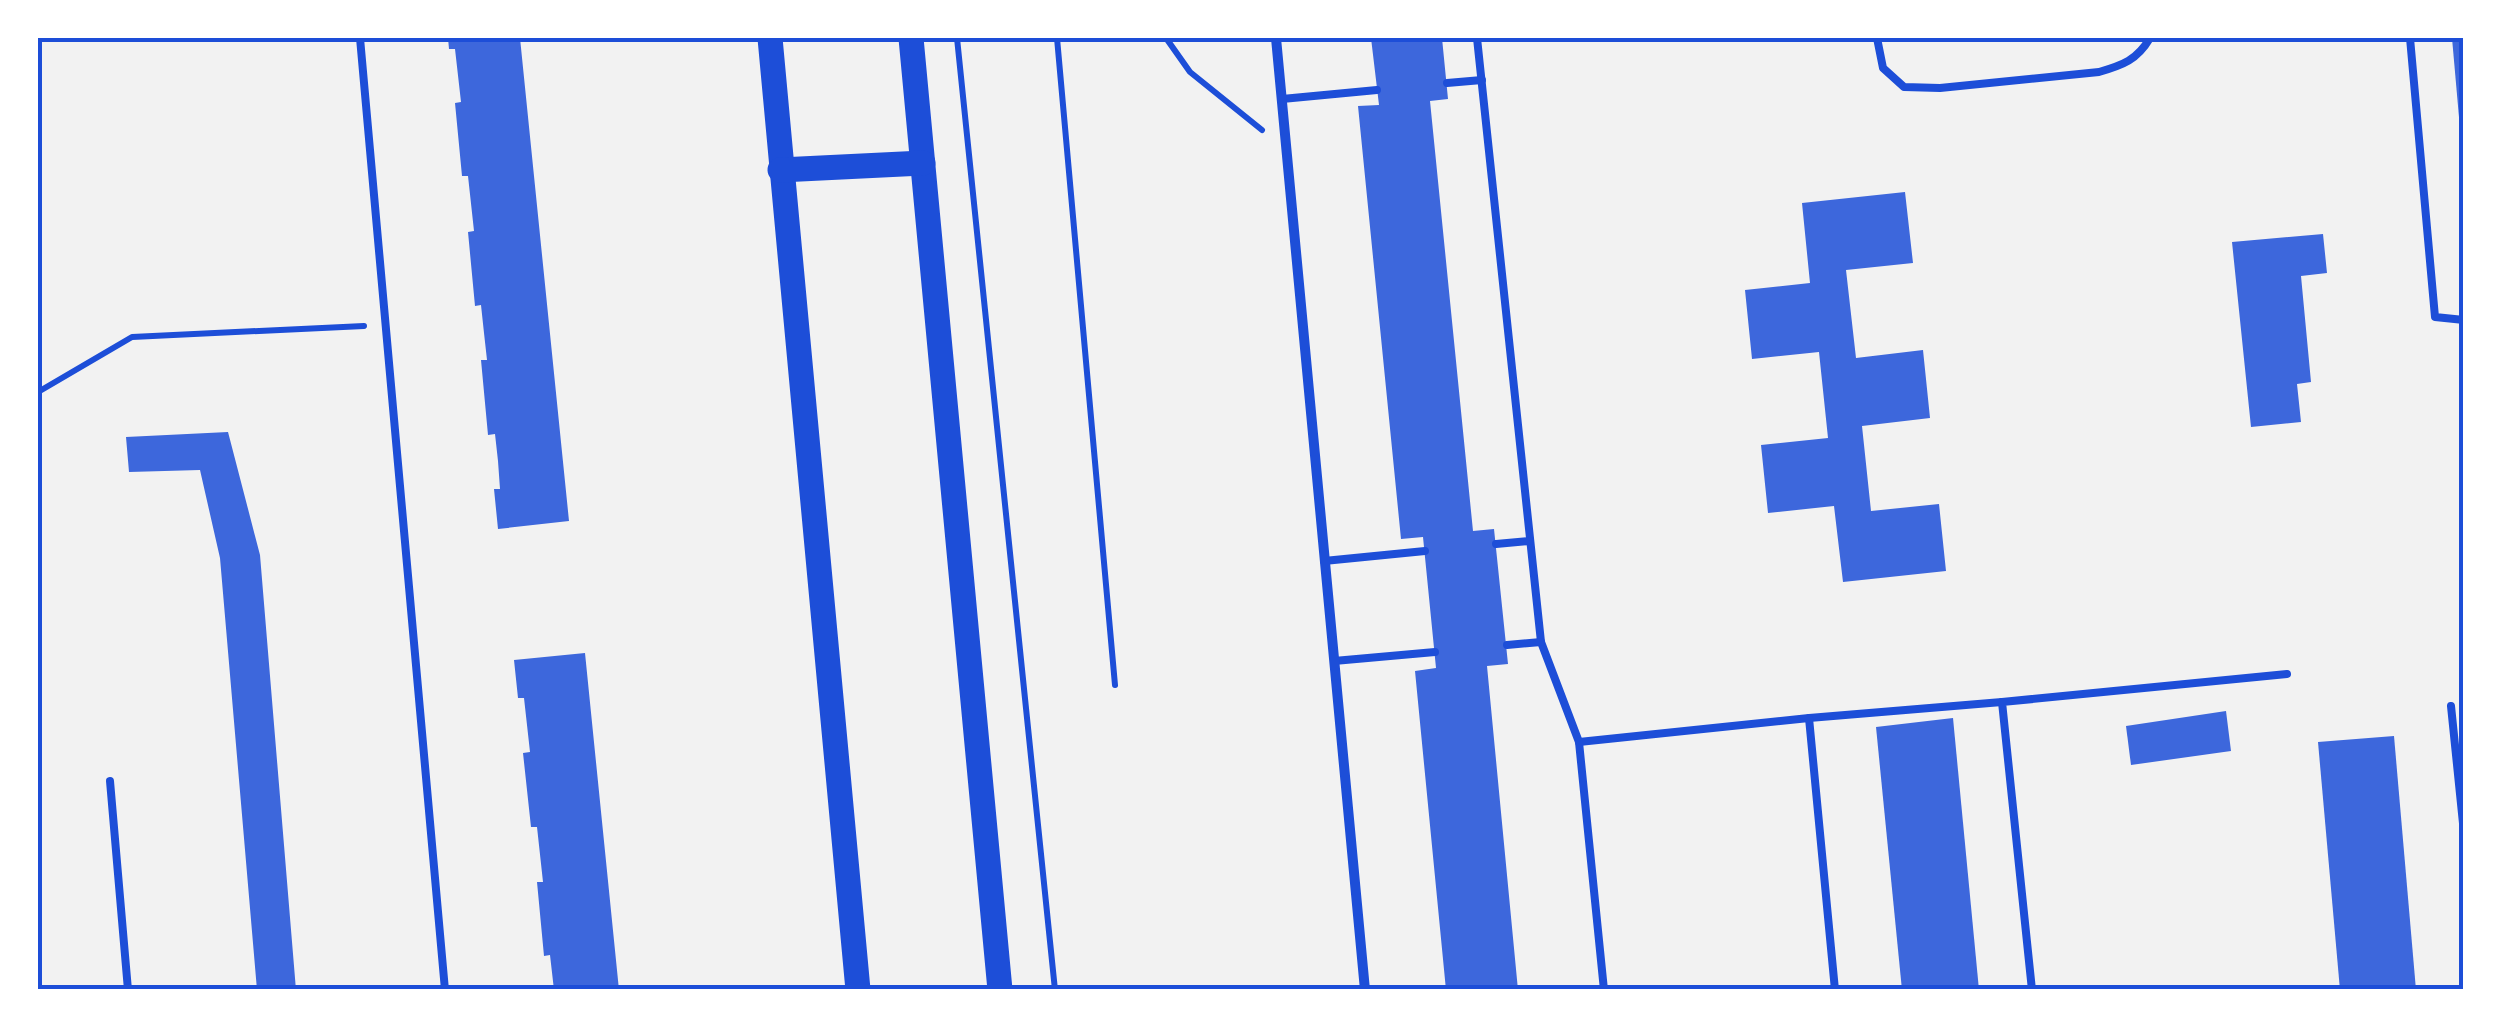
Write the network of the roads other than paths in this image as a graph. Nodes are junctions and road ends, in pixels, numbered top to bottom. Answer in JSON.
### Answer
{"nodes":[{"id":1,"x":360,"y":38,"type":"edge"},
{"id":2,"x":770,"y":38,"type":"edge"},
{"id":3,"x":911,"y":38,"type":"edge"},
{"id":4,"x":1276,"y":38,"type":"edge"},
{"id":5,"x":1477,"y":38,"type":"edge"},
{"id":6,"x":1877,"y":38,"type":"edge"},
{"id":7,"x":2150,"y":38,"type":"edge"},
{"id":8,"x":2410,"y":38,"type":"edge"},
{"id":9,"x":1482,"y":80,"type":"junction"},
{"id":10,"x":1446,"y":83,"type":"dead end"},
{"id":11,"x":1377,"y":90,"type":"dead end"},
{"id":12,"x":1282,"y":98,"type":"junction"},
{"id":13,"x":922,"y":163,"type":"junction"},
{"id":14,"x":780,"y":170,"type":"junction"},
{"id":15,"x":2464,"y":320,"type":"edge"},
{"id":16,"x":1530,"y":541,"type":"junction"},
{"id":17,"x":1496,"y":544,"type":"dead end"},
{"id":18,"x":1425,"y":551,"type":"dead end"},
{"id":19,"x":1324,"y":560,"type":"junction"},
{"id":20,"x":1541,"y":642,"type":"junction"},
{"id":21,"x":1506,"y":646,"type":"dead end"},
{"id":22,"x":1434,"y":652,"type":"dead end"},
{"id":23,"x":1334,"y":661,"type":"junction"},
{"id":24,"x":2287,"y":674,"type":"dead end"},
{"id":25,"x":2002,"y":702,"type":"junction"},
{"id":26,"x":2451,"y":706,"type":"dead end"},
{"id":27,"x":1809,"y":718,"type":"junction"},
{"id":28,"x":1579,"y":742,"type":"junction"},
{"id":29,"x":110,"y":781,"type":"dead end"},
{"id":30,"x":2464,"y":833,"type":"edge"},
{"id":31,"x":128,"y":990,"type":"edge"},
{"id":32,"x":444,"y":990,"type":"edge"},
{"id":33,"x":858,"y":990,"type":"edge"},
{"id":34,"x":1000,"y":990,"type":"edge"},
{"id":35,"x":1365,"y":990,"type":"edge"},
{"id":36,"x":1604,"y":990,"type":"edge"},
{"id":37,"x":1835,"y":990,"type":"edge"},
{"id":38,"x":2032,"y":990,"type":"edge"}],
"edges":[{"from":1,"to":32,"type":"lane"},
{"from":2,"to":14,"type":"main road"},
{"from":3,"to":13,"type":"main road"},
{"from":4,"to":12,"type":"street"},
{"from":5,"to":9,"type":"lane"},
{"from":6,"to":7,"type":"lane"},
{"from":8,"to":15,"type":"lane"},
{"from":9,"to":10,"type":"lane"},
{"from":9,"to":16,"type":"lane"},
{"from":11,"to":12,"type":"lane"},
{"from":12,"to":19,"type":"street"},
{"from":13,"to":14,"type":"main road"},
{"from":13,"to":34,"type":"main road"},
{"from":14,"to":33,"type":"main road"},
{"from":16,"to":17,"type":"lane"},
{"from":16,"to":20,"type":"lane"},
{"from":18,"to":19,"type":"lane"},
{"from":19,"to":23,"type":"street"},
{"from":20,"to":21,"type":"lane"},
{"from":20,"to":28,"type":"lane"},
{"from":22,"to":23,"type":"lane"},
{"from":23,"to":35,"type":"street"},
{"from":24,"to":25,"type":"lane"},
{"from":25,"to":27,"type":"lane"},
{"from":25,"to":38,"type":"lane"},
{"from":26,"to":30,"type":"lane"},
{"from":27,"to":28,"type":"lane"},
{"from":27,"to":37,"type":"lane"},
{"from":28,"to":36,"type":"lane"},
{"from":29,"to":31,"type":"lane"}]}
